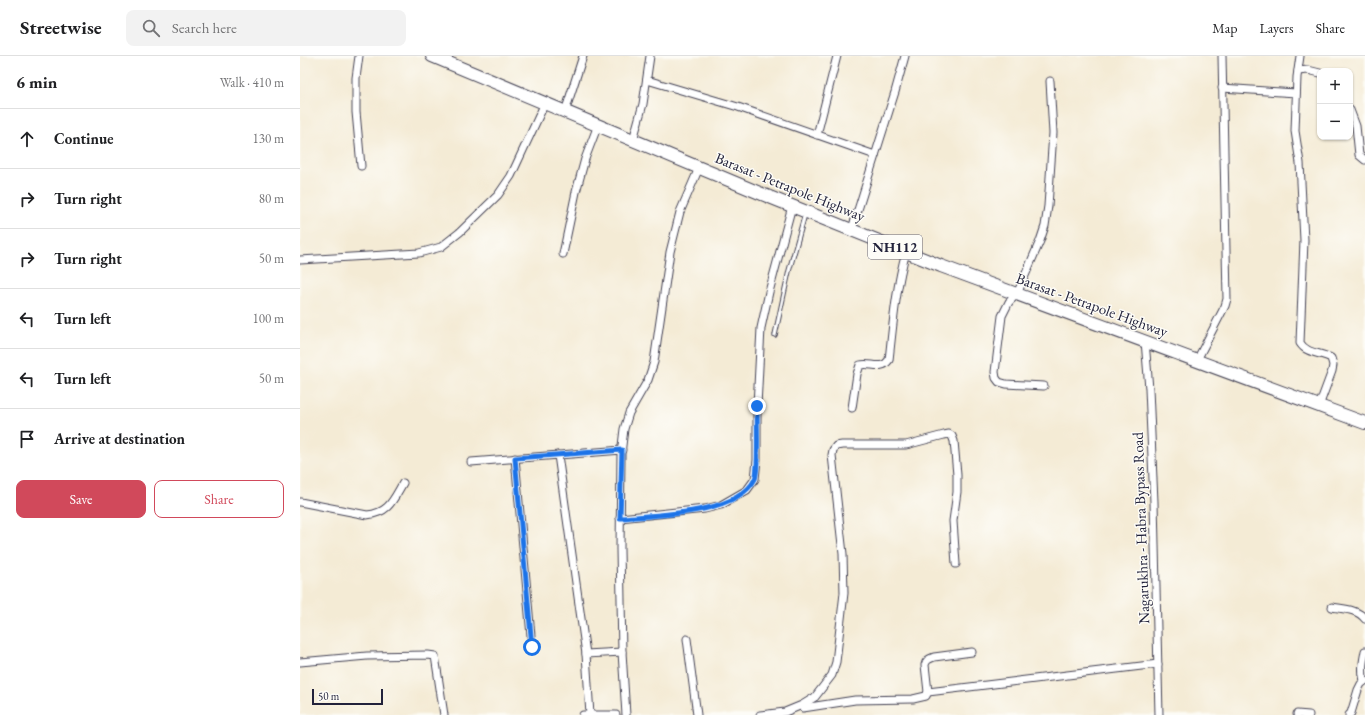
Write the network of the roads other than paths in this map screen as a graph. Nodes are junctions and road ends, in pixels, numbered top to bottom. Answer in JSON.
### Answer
{"nodes":[{"id":1,"x":359,"y":56,"type":"edge"},
{"id":2,"x":432,"y":56,"type":"edge"},
{"id":3,"x":582,"y":56,"type":"edge"},
{"id":4,"x":650,"y":56,"type":"edge"},
{"id":5,"x":837,"y":56,"type":"edge"},
{"id":6,"x":905,"y":56,"type":"edge"},
{"id":7,"x":1222,"y":56,"type":"edge"},
{"id":8,"x":1300,"y":56,"type":"edge"},
{"id":9,"x":1298,"y":71,"type":"junction"},
{"id":10,"x":1317,"y":72,"type":"edge"},
{"id":11,"x":647,"y":80,"type":"junction"},
{"id":12,"x":1050,"y":81,"type":"dead end"},
{"id":13,"x":1222,"y":88,"type":"junction"},
{"id":14,"x":1296,"y":93,"type":"junction"},
{"id":15,"x":545,"y":103,"type":"junction"},
{"id":16,"x":565,"y":112,"type":"junction"},
{"id":17,"x":1353,"y":118,"type":"edge"},
{"id":18,"x":598,"y":126,"type":"junction"},
{"id":19,"x":817,"y":135,"type":"junction"},
{"id":20,"x":634,"y":140,"type":"junction"},
{"id":21,"x":875,"y":155,"type":"junction"},
{"id":22,"x":1365,"y":160,"type":"edge"},
{"id":23,"x":361,"y":166,"type":"dead end"},
{"id":24,"x":699,"y":168,"type":"junction"},
{"id":25,"x":792,"y":206,"type":"junction"},
{"id":26,"x":805,"y":211,"type":"junction"},
{"id":27,"x":852,"y":229,"type":"junction"},
{"id":28,"x":906,"y":252,"type":"junction"},
{"id":29,"x":563,"y":254,"type":"dead end"},
{"id":30,"x":300,"y":260,"type":"edge"},
{"id":31,"x":1016,"y":294,"type":"junction"},
{"id":32,"x":775,"y":335,"type":"dead end"},
{"id":33,"x":1145,"y":341,"type":"junction"},
{"id":34,"x":1197,"y":360,"type":"junction"},
{"id":35,"x":1044,"y":386,"type":"dead end"},
{"id":36,"x":1319,"y":406,"type":"junction"},
{"id":37,"x":852,"y":408,"type":"dead end"},
{"id":38,"x":1365,"y":423,"type":"edge"},
{"id":39,"x":622,"y":450,"type":"junction"},
{"id":40,"x":558,"y":454,"type":"junction"},
{"id":41,"x":515,"y":458,"type":"junction"},
{"id":42,"x":471,"y":462,"type":"dead end"},
{"id":43,"x":403,"y":484,"type":"dead end"},
{"id":44,"x":300,"y":502,"type":"edge"},
{"id":45,"x":620,"y":518,"type":"junction"},
{"id":46,"x":956,"y":564,"type":"dead end"},
{"id":47,"x":1332,"y":607,"type":"dead end"},
{"id":48,"x":1365,"y":619,"type":"edge"},
{"id":49,"x":687,"y":639,"type":"dead end"},
{"id":50,"x":532,"y":647,"type":"dead end"},
{"id":51,"x":1365,"y":651,"type":"edge"},
{"id":52,"x":622,"y":652,"type":"junction"},
{"id":53,"x":972,"y":652,"type":"dead end"},
{"id":54,"x":586,"y":654,"type":"junction"},
{"id":55,"x":300,"y":662,"type":"edge"},
{"id":56,"x":1158,"y":664,"type":"junction"},
{"id":57,"x":1365,"y":681,"type":"edge"},
{"id":58,"x":928,"y":692,"type":"junction"},
{"id":59,"x":803,"y":709,"type":"edge"},
{"id":60,"x":1297,"y":714,"type":"dead end"},
{"id":61,"x":444,"y":715,"type":"edge"},
{"id":62,"x":584,"y":715,"type":"edge"},
{"id":63,"x":590,"y":715,"type":"edge"},
{"id":64,"x":616,"y":715,"type":"edge"},
{"id":65,"x":626,"y":715,"type":"edge"},
{"id":66,"x":697,"y":715,"type":"edge"},
{"id":67,"x":760,"y":715,"type":"edge"},
{"id":68,"x":1159,"y":715,"type":"edge"},
{"id":69,"x":1309,"y":715,"type":"edge"},
{"id":70,"x":1349,"y":715,"type":"edge"}],
"edges":[{"from":1,"to":23,"type":"street"},
{"from":2,"to":15,"type":"highway","name":"Barasat - Petrapole Highway","number":"NH112"},
{"from":3,"to":16,"type":"street"},
{"from":4,"to":11,"type":"street"},
{"from":5,"to":19,"type":"street"},
{"from":6,"to":21,"type":"street"},
{"from":7,"to":13,"type":"street"},
{"from":8,"to":9,"type":"street"},
{"from":9,"to":10,"type":"street"},
{"from":9,"to":14,"type":"street"},
{"from":11,"to":19,"type":"street"},
{"from":11,"to":20,"type":"street"},
{"from":12,"to":31,"type":"street"},
{"from":13,"to":14,"type":"street"},
{"from":13,"to":34,"type":"street"},
{"from":14,"to":36,"type":"street"},
{"from":15,"to":16,"type":"highway","name":"Barasat - Petrapole Highway","number":"NH112"},
{"from":15,"to":30,"type":"street"},
{"from":16,"to":18,"type":"highway","name":"Barasat - Petrapole Highway","number":"NH112"},
{"from":17,"to":22,"type":"street"},
{"from":18,"to":20,"type":"highway","name":"Barasat - Petrapole Highway","number":"NH112"},
{"from":18,"to":29,"type":"street"},
{"from":19,"to":21,"type":"street"},
{"from":20,"to":24,"type":"highway","name":"Barasat - Petrapole Highway","number":"NH112"},
{"from":21,"to":27,"type":"street"},
{"from":24,"to":25,"type":"highway","name":"Barasat - Petrapole Highway","number":"NH112"},
{"from":24,"to":39,"type":"street"},
{"from":25,"to":26,"type":"highway","name":"Barasat - Petrapole Highway","number":"NH112"},
{"from":25,"to":45,"type":"street"},
{"from":26,"to":27,"type":"highway","name":"Barasat - Petrapole Highway","number":"NH112"},
{"from":26,"to":32,"type":"lane"},
{"from":27,"to":28,"type":"highway","name":"Barasat - Petrapole Highway","number":"NH112"},
{"from":28,"to":31,"type":"highway","name":"Barasat - Petrapole Highway","number":"NH112"},
{"from":28,"to":37,"type":"street"},
{"from":31,"to":33,"type":"highway","name":"Barasat - Petrapole Highway","number":"NH112"},
{"from":31,"to":35,"type":"street"},
{"from":33,"to":34,"type":"highway","name":"Barasat - Petrapole Highway","number":"NH112"},
{"from":33,"to":56,"type":"street","name":"Nagarukhra - Habra Bypass Road"},
{"from":34,"to":36,"type":"highway","name":"Barasat - Petrapole Highway","number":"NH112"},
{"from":36,"to":38,"type":"highway","name":"Barasat - Petrapole Highway","number":"NH112"},
{"from":39,"to":40,"type":"street"},
{"from":39,"to":45,"type":"street"},
{"from":40,"to":41,"type":"street"},
{"from":40,"to":54,"type":"street"},
{"from":41,"to":42,"type":"street"},
{"from":41,"to":50,"type":"street"},
{"from":43,"to":44,"type":"street"},
{"from":45,"to":52,"type":"street"},
{"from":46,"to":59,"type":"street"},
{"from":47,"to":48,"type":"street"},
{"from":49,"to":66,"type":"street"},
{"from":51,"to":57,"type":"street"},
{"from":52,"to":54,"type":"street"},
{"from":52,"to":65,"type":"street"},
{"from":53,"to":58,"type":"street"},
{"from":54,"to":63,"type":"street"},
{"from":55,"to":61,"type":"street"},
{"from":56,"to":58,"type":"street"},
{"from":56,"to":68,"type":"street","name":"Nagarukhra - Habra Bypass Road"},
{"from":57,"to":70,"type":"street"},
{"from":58,"to":59,"type":"street"},
{"from":59,"to":67,"type":"street"},
{"from":60,"to":69,"type":"street"},
{"from":62,"to":63,"type":"street"},
{"from":63,"to":64,"type":"street"}]}
